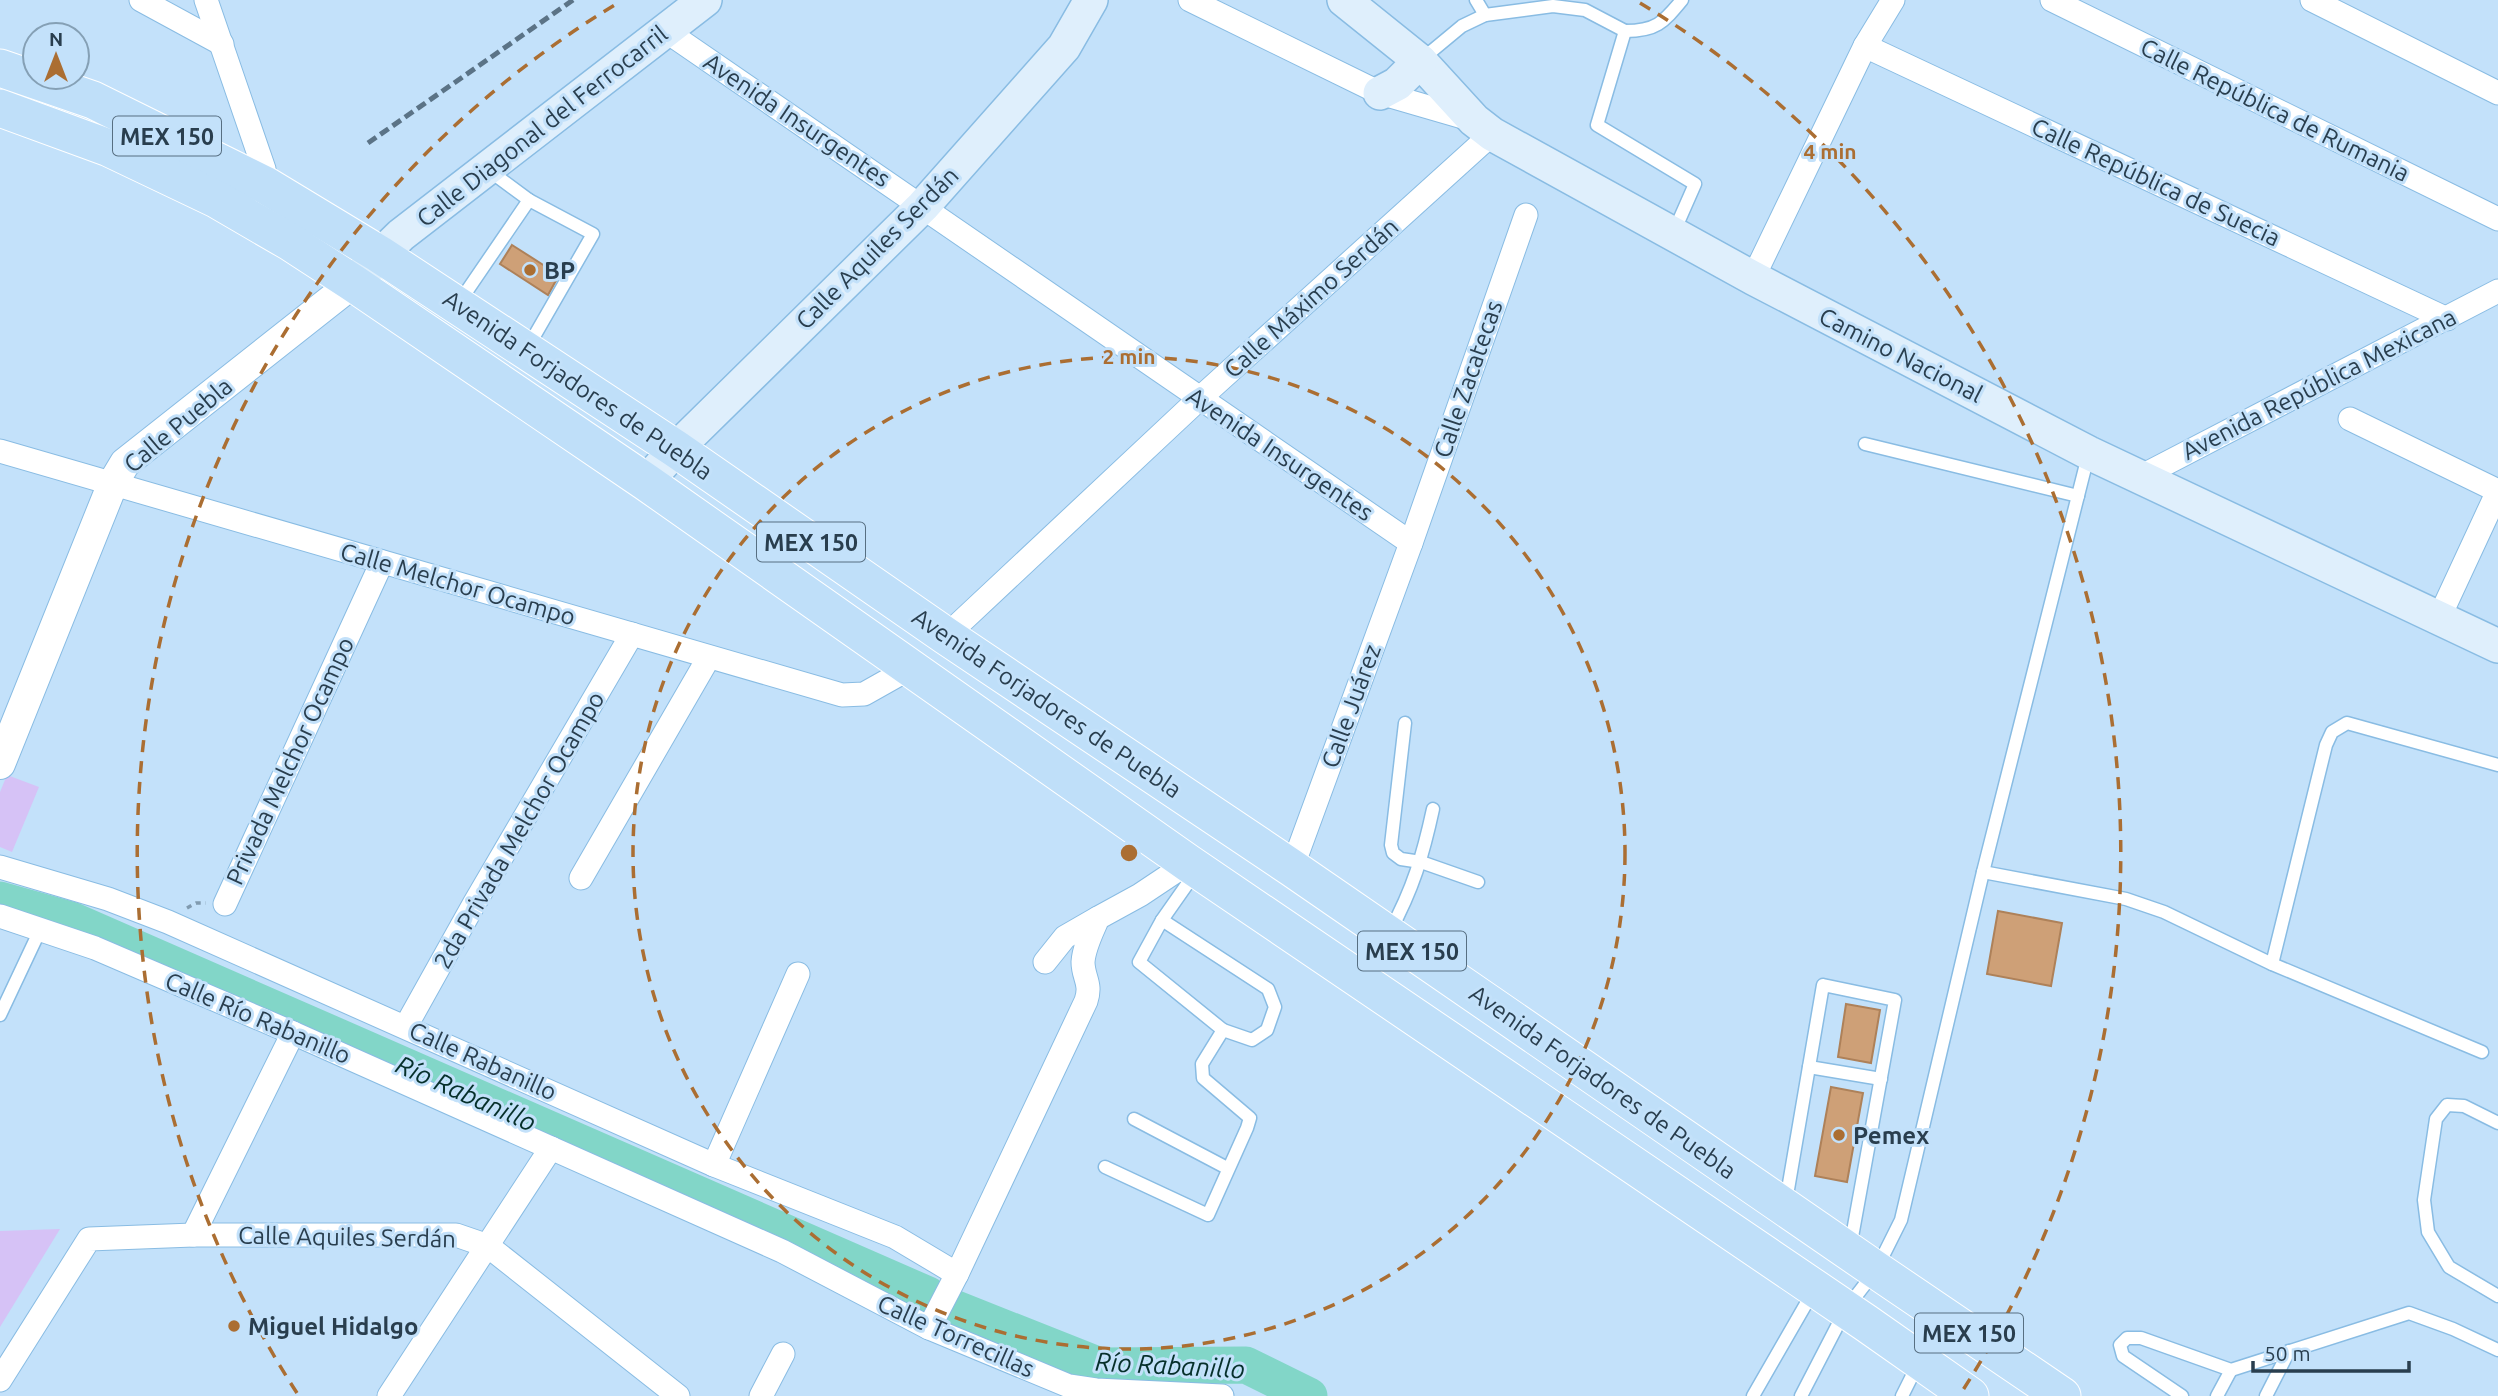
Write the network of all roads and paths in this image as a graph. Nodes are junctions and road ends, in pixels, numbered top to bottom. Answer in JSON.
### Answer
{"nodes":[{"id":1,"x":141,"y":0,"type":"edge"},
{"id":2,"x":206,"y":0,"type":"edge"},
{"id":3,"x":705,"y":0,"type":"edge"},
{"id":4,"x":1091,"y":0,"type":"edge"},
{"id":5,"x":1189,"y":0,"type":"edge"},
{"id":6,"x":1344,"y":0,"type":"edge"},
{"id":7,"x":1476,"y":0,"type":"edge"},
{"id":8,"x":1682,"y":0,"type":"edge"},
{"id":9,"x":1893,"y":0,"type":"edge"},
{"id":10,"x":2052,"y":0,"type":"edge"},
{"id":11,"x":2312,"y":0,"type":"edge"},
{"id":12,"x":1485,"y":15,"type":"junction"},
{"id":13,"x":666,"y":31,"type":"junction"},
{"id":14,"x":1625,"y":31,"type":"junction"},
{"id":15,"x":222,"y":44,"type":"junction"},
{"id":16,"x":1865,"y":46,"type":"junction"},
{"id":17,"x":1420,"y":61,"type":"junction"},
{"id":18,"x":0,"y":68,"type":"edge"},
{"id":19,"x":1380,"y":93,"type":"junction"},
{"id":20,"x":2498,"y":93,"type":"edge"},
{"id":21,"x":0,"y":108,"type":"edge"},
{"id":22,"x":1483,"y":127,"type":"junction"},
{"id":23,"x":487,"y":169,"type":"junction"},
{"id":24,"x":265,"y":185,"type":"junction"},
{"id":25,"x":529,"y":200,"type":"junction"},
{"id":26,"x":923,"y":206,"type":"junction"},
{"id":27,"x":1526,"y":215,"type":"dead end"},
{"id":28,"x":2498,"y":219,"type":"edge"},
{"id":29,"x":1673,"y":234,"type":"junction"},
{"id":30,"x":379,"y":254,"type":"junction"},
{"id":31,"x":1753,"y":278,"type":"junction"},
{"id":32,"x":353,"y":283,"type":"junction"},
{"id":33,"x":2498,"y":291,"type":"edge"},
{"id":34,"x":457,"y":305,"type":"junction"},
{"id":35,"x":2447,"y":319,"type":"junction"},
{"id":36,"x":527,"y":351,"type":"junction"},
{"id":37,"x":1199,"y":399,"type":"junction"},
{"id":38,"x":2350,"y":419,"type":"dead end"},
{"id":39,"x":1865,"y":444,"type":"dead end"},
{"id":40,"x":676,"y":449,"type":"junction"},
{"id":41,"x":0,"y":451,"type":"edge"},
{"id":42,"x":2089,"y":453,"type":"junction"},
{"id":43,"x":2140,"y":477,"type":"junction"},
{"id":44,"x":646,"y":482,"type":"junction"},
{"id":45,"x":113,"y":483,"type":"junction"},
{"id":46,"x":2078,"y":496,"type":"junction"},
{"id":47,"x":1411,"y":543,"type":"junction"},
{"id":48,"x":382,"y":562,"type":"junction"},
{"id":49,"x":2439,"y":618,"type":"junction"},
{"id":50,"x":632,"y":634,"type":"junction"},
{"id":51,"x":946,"y":636,"type":"junction"},
{"id":52,"x":2498,"y":646,"type":"edge"},
{"id":53,"x":709,"y":657,"type":"junction"},
{"id":54,"x":912,"y":667,"type":"junction"},
{"id":55,"x":1405,"y":723,"type":"dead end"},
{"id":56,"x":0,"y":764,"type":"edge"},
{"id":57,"x":2498,"y":765,"type":"edge"},
{"id":58,"x":1433,"y":809,"type":"dead end"},
{"id":59,"x":1421,"y":862,"type":"junction"},
{"id":60,"x":0,"y":867,"type":"edge"},
{"id":61,"x":1193,"y":867,"type":"junction"},
{"id":62,"x":1292,"y":868,"type":"junction"},
{"id":63,"x":1983,"y":872,"type":"junction"},
{"id":64,"x":581,"y":878,"type":"dead end"},
{"id":65,"x":1478,"y":882,"type":"dead end"},
{"id":66,"x":225,"y":904,"type":"joint"},
{"id":67,"x":0,"y":916,"type":"edge"},
{"id":68,"x":1098,"y":918,"type":"junction"},
{"id":69,"x":1162,"y":920,"type":"junction"},
{"id":70,"x":168,"y":922,"type":"junction"},
{"id":71,"x":41,"y":928,"type":"junction"},
{"id":72,"x":1388,"y":934,"type":"junction"},
{"id":73,"x":1045,"y":962,"type":"dead end"},
{"id":74,"x":2272,"y":964,"type":"junction"},
{"id":75,"x":797,"y":974,"type":"dead end"},
{"id":76,"x":0,"y":1015,"type":"edge"},
{"id":77,"x":406,"y":1026,"type":"junction"},
{"id":78,"x":1223,"y":1030,"type":"junction"},
{"id":79,"x":293,"y":1033,"type":"junction"},
{"id":80,"x":2482,"y":1052,"type":"dead end"},
{"id":81,"x":1809,"y":1067,"type":"junction"},
{"id":82,"x":1881,"y":1079,"type":"junction"},
{"id":83,"x":1134,"y":1119,"type":"dead end"},
{"id":84,"x":2498,"y":1123,"type":"edge"},
{"id":85,"x":551,"y":1148,"type":"junction"},
{"id":86,"x":714,"y":1165,"type":"junction"},
{"id":87,"x":1105,"y":1167,"type":"dead end"},
{"id":88,"x":1227,"y":1168,"type":"junction"},
{"id":89,"x":1785,"y":1208,"type":"junction"},
{"id":90,"x":193,"y":1235,"type":"junction"},
{"id":91,"x":488,"y":1246,"type":"junction"},
{"id":92,"x":782,"y":1251,"type":"joint"},
{"id":93,"x":1862,"y":1261,"type":"junction"},
{"id":94,"x":957,"y":1274,"type":"junction"},
{"id":95,"x":1815,"y":1288,"type":"junction"},
{"id":96,"x":2498,"y":1296,"type":"edge"},
{"id":97,"x":1846,"y":1309,"type":"junction"},
{"id":98,"x":929,"y":1328,"type":"junction"},
{"id":99,"x":2498,"y":1350,"type":"edge"},
{"id":100,"x":2289,"y":1351,"type":"junction"},
{"id":101,"x":783,"y":1354,"type":"dead end"},
{"id":102,"x":1919,"y":1362,"type":"junction"},
{"id":103,"x":2231,"y":1370,"type":"junction"},
{"id":104,"x":0,"y":1380,"type":"edge"},
{"id":105,"x":1070,"y":1391,"type":"edge"},
{"id":106,"x":1096,"y":1393,"type":"edge"},
{"id":107,"x":390,"y":1396,"type":"edge"},
{"id":108,"x":678,"y":1396,"type":"edge"},
{"id":109,"x":761,"y":1396,"type":"edge"},
{"id":110,"x":1222,"y":1396,"type":"edge"},
{"id":111,"x":1753,"y":1396,"type":"edge"},
{"id":112,"x":1801,"y":1396,"type":"edge"},
{"id":113,"x":1902,"y":1396,"type":"edge"},
{"id":114,"x":1970,"y":1396,"type":"edge"},
{"id":115,"x":2063,"y":1396,"type":"edge"},
{"id":116,"x":2182,"y":1396,"type":"edge"},
{"id":117,"x":2217,"y":1396,"type":"edge"},
{"id":118,"x":2266,"y":1396,"type":"edge"}],
"edges":[{"from":1,"to":15,"type":"street"},
{"from":2,"to":15,"type":"street"},
{"from":3,"to":13,"type":"main road","name":"Calle Diagonal del Ferrocarril"},
{"from":4,"to":26,"type":"main road","name":"Calle Aquiles Serdán"},
{"from":5,"to":19,"type":"street"},
{"from":6,"to":17,"type":"main road","name":"Camino Nacional"},
{"from":7,"to":12,"type":"lane"},
{"from":8,"to":14,"type":"lane"},
{"from":9,"to":16,"type":"street"},
{"from":10,"to":28,"type":"street","name":"Calle República de Rumania"},
{"from":11,"to":20,"type":"street"},
{"from":12,"to":14,"type":"lane"},
{"from":12,"to":17,"type":"lane"},
{"from":13,"to":23,"type":"main road","name":"Calle Diagonal del Ferrocarril"},
{"from":13,"to":26,"type":"street","name":"Avenida Insurgentes"},
{"from":14,"to":29,"type":"lane"},
{"from":15,"to":24,"type":"street"},
{"from":16,"to":31,"type":"street"},
{"from":16,"to":35,"type":"street","name":"Calle República de Suecia"},
{"from":17,"to":19,"type":"main road"},
{"from":17,"to":22,"type":"main road","name":"Camino Nacional"},
{"from":18,"to":24,"type":"main road","name":"Avenida Forjadores de Puebla","number":"MEX 150"},
{"from":19,"to":22,"type":"street"},
{"from":21,"to":32,"type":"main road","name":"Avenida Forjadores de Puebla","number":"MEX 150"},
{"from":22,"to":29,"type":"main road","name":"Camino Nacional"},
{"from":22,"to":37,"type":"street","name":"Calle Máximo Serdán"},
{"from":23,"to":25,"type":"lane"},
{"from":23,"to":30,"type":"main road","name":"Calle Diagonal del Ferrocarril"},
{"from":24,"to":30,"type":"main road","name":"Avenida Forjadores de Puebla","number":"MEX 150"},
{"from":25,"to":34,"type":"lane"},
{"from":25,"to":36,"type":"lane"},
{"from":26,"to":37,"type":"street","name":"Avenida Insurgentes"},
{"from":26,"to":40,"type":"main road","name":"Calle Aquiles Serdán"},
{"from":27,"to":47,"type":"street","name":"Calle Zacatecas"},
{"from":29,"to":31,"type":"main road","name":"Camino Nacional"},
{"from":30,"to":32,"type":"main road","name":"Calle Puebla"},
{"from":30,"to":34,"type":"main road","name":"Avenida Forjadores de Puebla","number":"MEX 150"},
{"from":31,"to":42,"type":"main road","name":"Camino Nacional"},
{"from":32,"to":44,"type":"main road","name":"Avenida Forjadores de Puebla","number":"MEX 150"},
{"from":32,"to":45,"type":"street","name":"Calle Puebla"},
{"from":33,"to":35,"type":"street","name":"Avenida República Mexicana"},
{"from":34,"to":36,"type":"main road","name":"Avenida Forjadores de Puebla","number":"MEX 150"},
{"from":35,"to":43,"type":"street","name":"Avenida República Mexicana"},
{"from":36,"to":40,"type":"main road","name":"Avenida Forjadores de Puebla","number":"MEX 150"},
{"from":37,"to":47,"type":"street","name":"Avenida Insurgentes"},
{"from":37,"to":51,"type":"street","name":"Calle Máximo Serdán"},
{"from":38,"to":49,"type":"street"},
{"from":39,"to":46,"type":"lane"},
{"from":40,"to":44,"type":"main road","name":"Calle Aquiles Serdán"},
{"from":40,"to":51,"type":"main road","name":"Avenida Forjadores de Puebla","number":"MEX 150"},
{"from":41,"to":45,"type":"street","name":"Calle Melchor Ocampo"},
{"from":42,"to":43,"type":"main road","name":"Camino Nacional"},
{"from":42,"to":46,"type":"lane"},
{"from":43,"to":49,"type":"main road","name":"Camino Nacional"},
{"from":44,"to":54,"type":"main road","name":"Avenida Forjadores de Puebla","number":"MEX 150"},
{"from":45,"to":48,"type":"street","name":"Calle Melchor Ocampo"},
{"from":45,"to":56,"type":"street","name":"Calle Puebla"},
{"from":46,"to":63,"type":"lane"},
{"from":47,"to":62,"type":"street","name":"Calle Juárez"},
{"from":48,"to":50,"type":"street","name":"Calle Melchor Ocampo"},
{"from":48,"to":66,"type":"street","name":"Privada Melchor Ocampo"},
{"from":49,"to":52,"type":"main road","name":"Camino Nacional"},
{"from":50,"to":53,"type":"street","name":"Calle Melchor Ocampo"},
{"from":50,"to":77,"type":"street","name":"2da Privada Melchor Ocampo"},
{"from":51,"to":62,"type":"main road","name":"Avenida Forjadores de Puebla","number":"MEX 150"},
{"from":53,"to":54,"type":"street","name":"Calle Melchor Ocampo"},
{"from":53,"to":64,"type":"street"},
{"from":54,"to":61,"type":"main road","name":"Avenida Forjadores de Puebla","number":"MEX 150"},
{"from":55,"to":59,"type":"lane"},
{"from":57,"to":74,"type":"lane"},
{"from":58,"to":59,"type":"lane"},
{"from":59,"to":65,"type":"lane"},
{"from":59,"to":72,"type":"lane"},
{"from":60,"to":70,"type":"street","name":"Calle Rabanillo"},
{"from":61,"to":68,"type":"street"},
{"from":61,"to":69,"type":"lane"},
{"from":61,"to":95,"type":"main road","name":"Avenida Forjadores de Puebla","number":"MEX 150"},
{"from":62,"to":72,"type":"main road","name":"Avenida Forjadores de Puebla","number":"MEX 150"},
{"from":63,"to":74,"type":"lane"},
{"from":63,"to":93,"type":"lane"},
{"from":66,"to":70,"type":"path","name":"Privada Melchor Ocampo"},
{"from":67,"to":71,"type":"street","name":"Calle Río Rabanillo"},
{"from":68,"to":73,"type":"street"},
{"from":68,"to":94,"type":"street"},
{"from":69,"to":78,"type":"lane"},
{"from":69,"to":78,"type":"lane"},
{"from":70,"to":77,"type":"street","name":"Calle Rabanillo"},
{"from":71,"to":76,"type":"lane"},
{"from":71,"to":79,"type":"street","name":"Calle Río Rabanillo"},
{"from":72,"to":89,"type":"main road","name":"Avenida Forjadores de Puebla","number":"MEX 150"},
{"from":74,"to":80,"type":"lane"},
{"from":75,"to":86,"type":"street"},
{"from":77,"to":86,"type":"street","name":"Calle Rabanillo"},
{"from":78,"to":88,"type":"lane"},
{"from":79,"to":85,"type":"street","name":"Calle Río Rabanillo"},
{"from":79,"to":90,"type":"street"},
{"from":81,"to":82,"type":"lane"},
{"from":81,"to":82,"type":"lane"},
{"from":81,"to":89,"type":"lane"},
{"from":82,"to":93,"type":"lane"},
{"from":83,"to":88,"type":"lane"},
{"from":84,"to":96,"type":"lane"},
{"from":85,"to":91,"type":"street"},
{"from":85,"to":92,"type":"street","name":"Calle Río Rabanillo"},
{"from":86,"to":94,"type":"street","name":"Calle Rabanillo"},
{"from":87,"to":88,"type":"lane"},
{"from":89,"to":93,"type":"main road","name":"Avenida Forjadores de Puebla","number":"MEX 150"},
{"from":90,"to":91,"type":"street","name":"Calle Aquiles Serdán"},
{"from":90,"to":104,"type":"street","name":"Calle Aquiles Serdán"},
{"from":91,"to":107,"type":"street"},
{"from":91,"to":108,"type":"street","name":"Calle Aquiles Serdán"},
{"from":92,"to":98,"type":"street","name":"Calle Torrecillas"},
{"from":93,"to":97,"type":"lane"},
{"from":93,"to":115,"type":"main road","name":"Avenida Forjadores de Puebla","number":"MEX 150"},
{"from":94,"to":98,"type":"street"},
{"from":95,"to":97,"type":"main road","name":"Avenida Forjadores de Puebla","number":"MEX 150"},
{"from":95,"to":111,"type":"lane"},
{"from":97,"to":102,"type":"main road","name":"Avenida Forjadores de Puebla","number":"MEX 150"},
{"from":97,"to":112,"type":"lane"},
{"from":98,"to":105,"type":"street","name":"Calle Torrecillas"},
{"from":99,"to":100,"type":"lane"},
{"from":100,"to":103,"type":"lane"},
{"from":100,"to":118,"type":"lane"},
{"from":101,"to":109,"type":"street"},
{"from":102,"to":113,"type":"lane"},
{"from":102,"to":114,"type":"main road","name":"Avenida Forjadores de Puebla","number":"MEX 150"},
{"from":103,"to":116,"type":"lane"},
{"from":103,"to":117,"type":"lane"},
{"from":105,"to":106,"type":"street","name":"Calle Torrecillas"},
{"from":106,"to":110,"type":"street","name":"Calle Torrecillas"}]}
